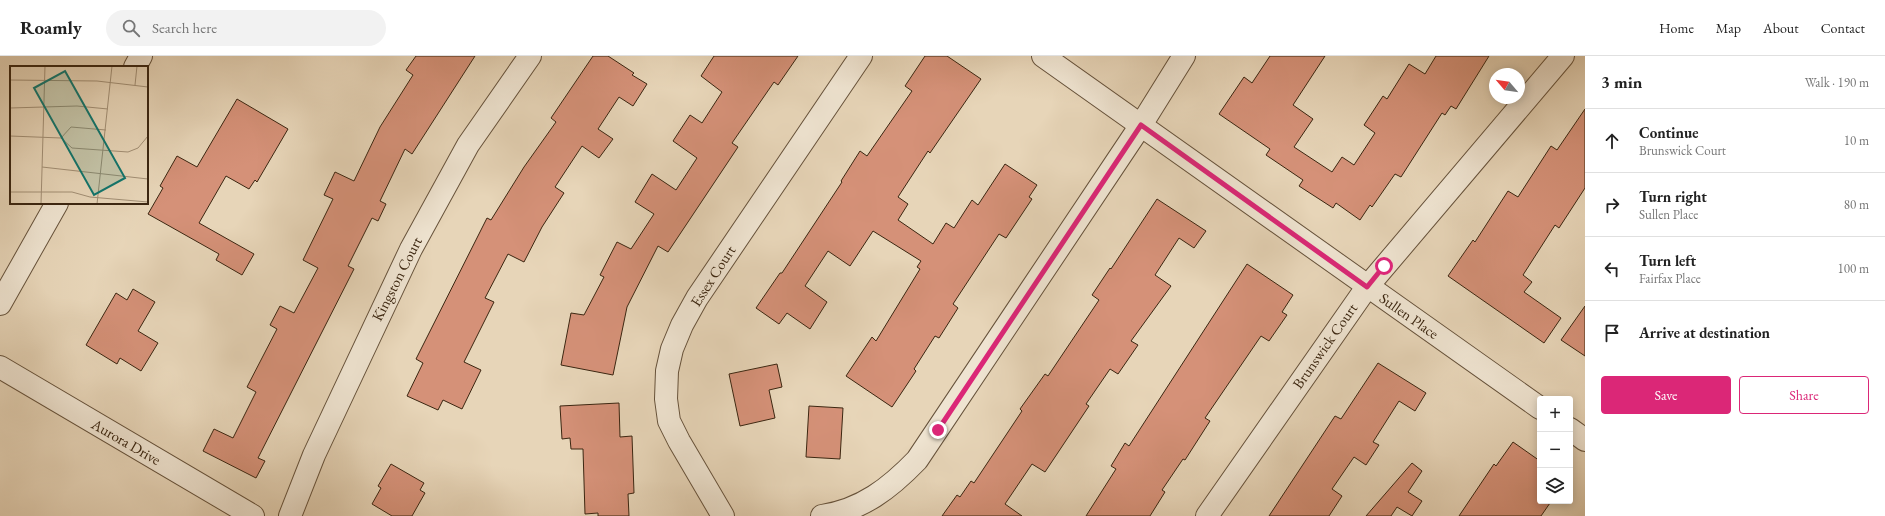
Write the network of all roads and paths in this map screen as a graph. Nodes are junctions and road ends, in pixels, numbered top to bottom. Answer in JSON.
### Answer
{"nodes":[{"id":1,"x":141,"y":56,"type":"edge"},
{"id":2,"x":530,"y":56,"type":"edge"},
{"id":3,"x":861,"y":56,"type":"edge"},
{"id":4,"x":1043,"y":56,"type":"edge"},
{"id":5,"x":1184,"y":56,"type":"edge"},
{"id":6,"x":1563,"y":56,"type":"edge"},
{"id":7,"x":136,"y":66,"type":"edge"},
{"id":8,"x":1141,"y":125,"type":"junction"},
{"id":9,"x":56,"y":204,"type":"edge"},
{"id":10,"x":1367,"y":287,"type":"junction"},
{"id":11,"x":0,"y":304,"type":"edge"},
{"id":12,"x":0,"y":368,"type":"edge"},
{"id":13,"x":1537,"y":406,"type":"edge"},
{"id":14,"x":1573,"y":431,"type":"edge"},
{"id":15,"x":1585,"y":440,"type":"edge"},
{"id":16,"x":253,"y":516,"type":"edge"},
{"id":17,"x":290,"y":516,"type":"edge"},
{"id":18,"x":723,"y":516,"type":"edge"},
{"id":19,"x":822,"y":516,"type":"edge"},
{"id":20,"x":1207,"y":516,"type":"edge"}],
"edges":[{"from":1,"to":7,"type":"street"},
{"from":2,"to":17,"type":"street","name":"Kingston Court"},
{"from":3,"to":18,"type":"street","name":"Essex Court"},
{"from":4,"to":8,"type":"street","name":"Sullen Place"},
{"from":5,"to":8,"type":"street"},
{"from":6,"to":10,"type":"street","name":"Brunswick Court"},
{"from":8,"to":10,"type":"street","name":"Sullen Place"},
{"from":8,"to":19,"type":"street"},
{"from":9,"to":11,"type":"street"},
{"from":10,"to":13,"type":"street","name":"Sullen Place"},
{"from":10,"to":20,"type":"street","name":"Brunswick Court"},
{"from":12,"to":16,"type":"street","name":"Aurora Drive"},
{"from":14,"to":15,"type":"street"}]}
